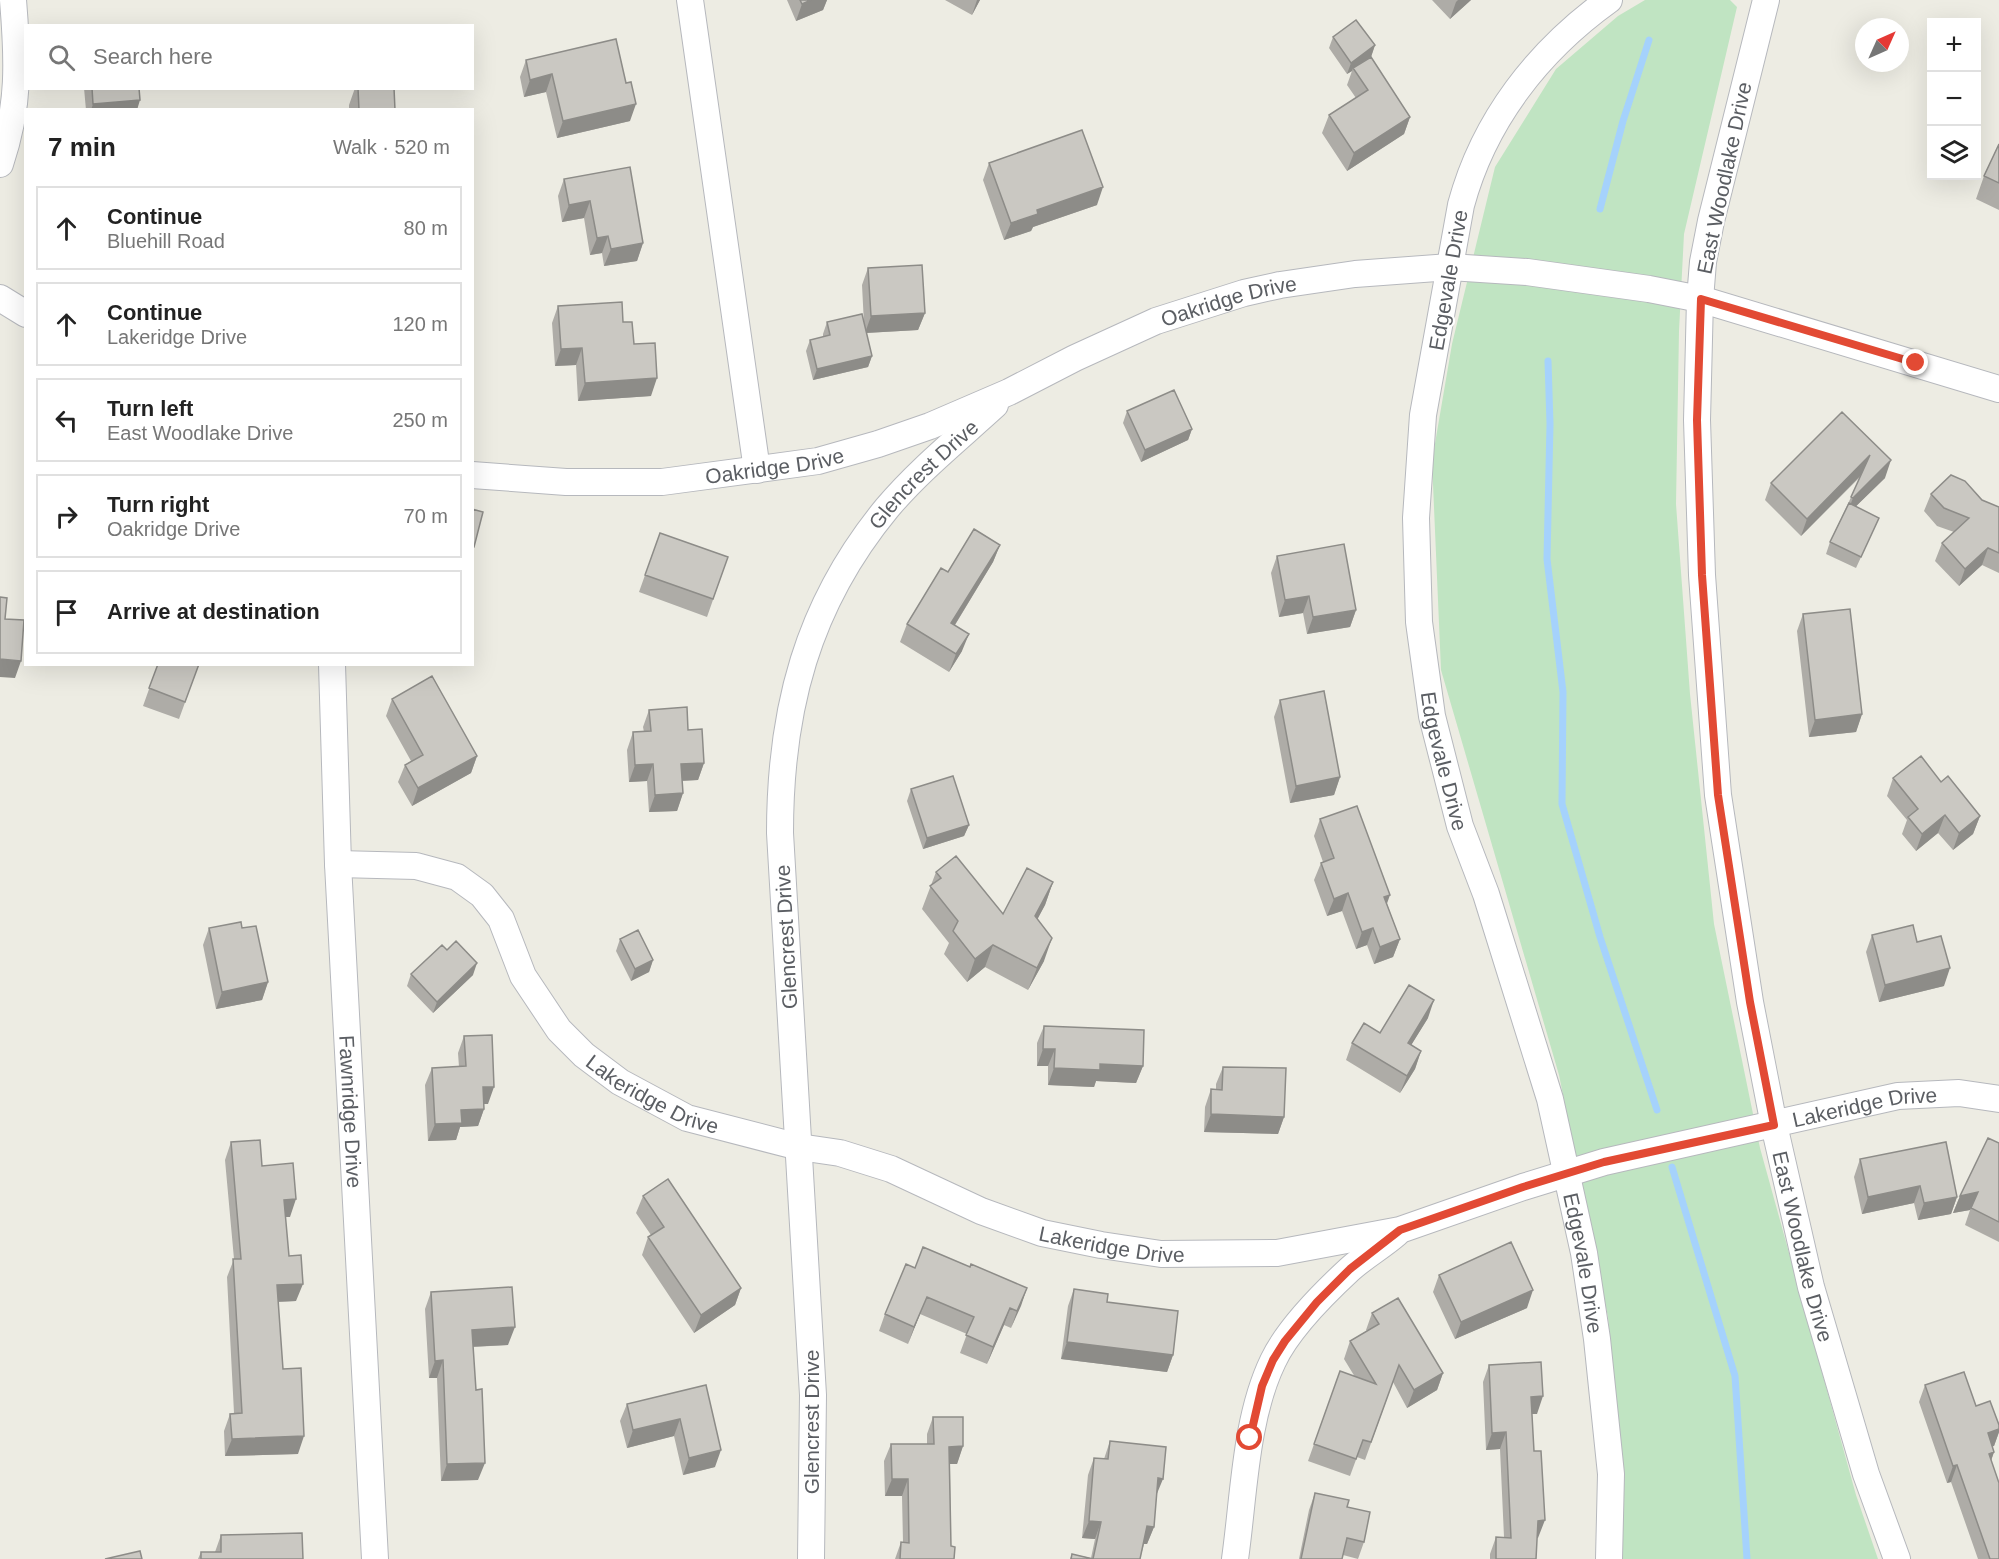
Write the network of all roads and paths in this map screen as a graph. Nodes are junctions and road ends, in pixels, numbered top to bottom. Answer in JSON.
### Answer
{"nodes":[{"id":1,"x":13,"y":0,"type":"edge"},
{"id":2,"x":690,"y":0,"type":"edge"},
{"id":3,"x":1609,"y":0,"type":"edge"},
{"id":4,"x":1766,"y":0,"type":"edge"},
{"id":5,"x":0,"y":164,"type":"edge"},
{"id":6,"x":1450,"y":267,"type":"junction"},
{"id":7,"x":0,"y":298,"type":"edge"},
{"id":8,"x":1701,"y":299,"type":"junction"},
{"id":9,"x":24,"y":313,"type":"edge"},
{"id":10,"x":1999,"y":389,"type":"edge"},
{"id":11,"x":1009,"y":392,"type":"junction"},
{"id":12,"x":757,"y":470,"type":"junction"},
{"id":13,"x":474,"y":475,"type":"edge"},
{"id":14,"x":332,"y":666,"type":"edge"},
{"id":15,"x":338,"y":864,"type":"junction"},
{"id":16,"x":1999,"y":1099,"type":"edge"},
{"id":17,"x":1774,"y":1125,"type":"junction"},
{"id":18,"x":799,"y":1147,"type":"junction"},
{"id":19,"x":1567,"y":1173,"type":"junction"},
{"id":20,"x":1400,"y":1230,"type":"junction"},
{"id":21,"x":375,"y":1559,"type":"edge"},
{"id":22,"x":811,"y":1559,"type":"edge"},
{"id":23,"x":1235,"y":1559,"type":"edge"},
{"id":24,"x":1609,"y":1559,"type":"edge"},
{"id":25,"x":1897,"y":1559,"type":"edge"}],
"edges":[{"from":1,"to":5,"type":"street"},
{"from":2,"to":12,"type":"street"},
{"from":3,"to":6,"type":"street","name":"Edgevale Drive"},
{"from":4,"to":8,"type":"street","name":"East Woodlake Drive"},
{"from":6,"to":8,"type":"street","name":"Oakridge Drive"},
{"from":6,"to":11,"type":"street","name":"Oakridge Drive"},
{"from":6,"to":19,"type":"street","name":"Edgevale Drive"},
{"from":7,"to":9,"type":"street"},
{"from":8,"to":10,"type":"street","name":"Oakridge Drive"},
{"from":8,"to":17,"type":"street","name":"East Woodlake Drive"},
{"from":11,"to":12,"type":"street","name":"Oakridge Drive"},
{"from":11,"to":18,"type":"street","name":"Glencrest Drive"},
{"from":12,"to":13,"type":"street","name":"Oakridge Drive"},
{"from":14,"to":15,"type":"street","name":"Fawnridge Drive"},
{"from":15,"to":18,"type":"street","name":"Lakeridge Drive"},
{"from":15,"to":21,"type":"street","name":"Fawnridge Drive"},
{"from":16,"to":17,"type":"street","name":"Lakeridge Drive"},
{"from":17,"to":19,"type":"street","name":"Lakeridge Drive"},
{"from":17,"to":25,"type":"street","name":"East Woodlake Drive"},
{"from":18,"to":20,"type":"street","name":"Lakeridge Drive"},
{"from":18,"to":22,"type":"street","name":"Glencrest Drive"},
{"from":19,"to":20,"type":"street","name":"Lakeridge Drive"},
{"from":19,"to":24,"type":"street","name":"Edgevale Drive"},
{"from":20,"to":23,"type":"street"}]}
